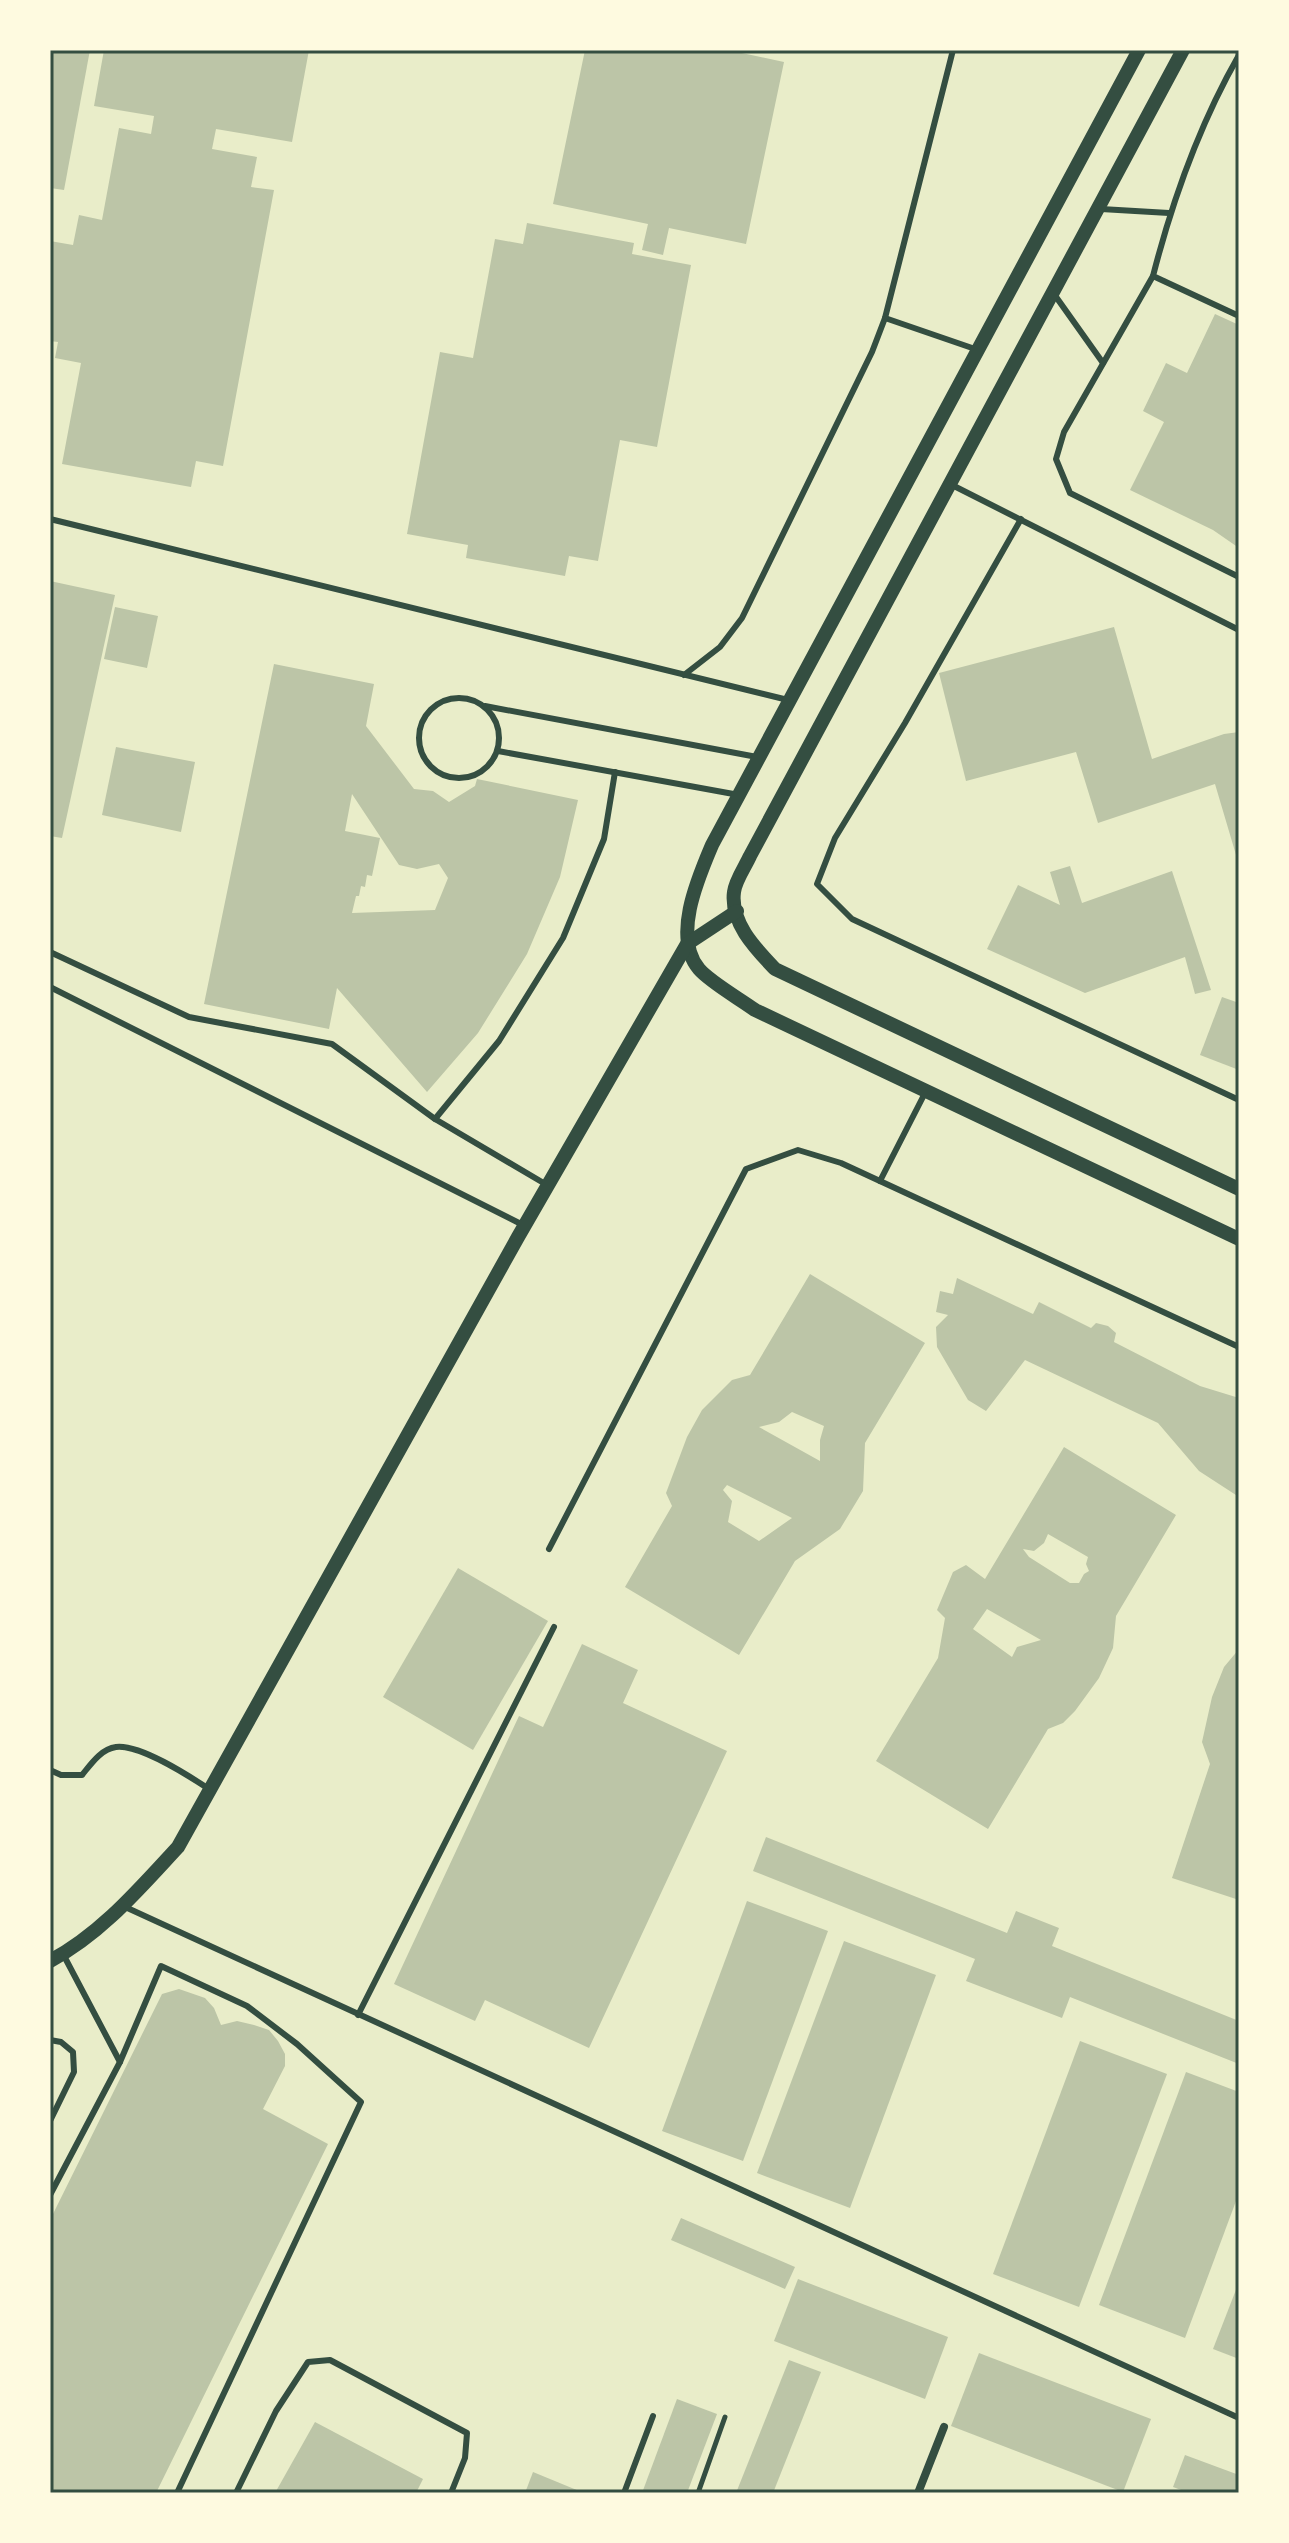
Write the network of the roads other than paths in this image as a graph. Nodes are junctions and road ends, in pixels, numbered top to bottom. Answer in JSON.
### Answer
{"nodes":[{"id":1,"x":953,"y":50,"type":"edge"},
{"id":2,"x":1139,"y":50,"type":"edge"},
{"id":3,"x":1183,"y":50,"type":"edge"},
{"id":4,"x":1239,"y":55,"type":"edge"},
{"id":5,"x":1098,"y":208,"type":"junction"},
{"id":6,"x":1169,"y":213,"type":"junction"},
{"id":7,"x":1153,"y":276,"type":"junction"},
{"id":8,"x":1053,"y":292,"type":"junction"},
{"id":9,"x":1239,"y":316,"type":"edge"},
{"id":10,"x":885,"y":318,"type":"junction"},
{"id":11,"x":978,"y":350,"type":"junction"},
{"id":12,"x":1103,"y":363,"type":"junction"},
{"id":13,"x":950,"y":484,"type":"junction"},
{"id":14,"x":50,"y":519,"type":"edge"},
{"id":15,"x":1021,"y":519,"type":"junction"},
{"id":16,"x":1239,"y":577,"type":"edge"},
{"id":17,"x":1239,"y":630,"type":"edge"},
{"id":18,"x":684,"y":675,"type":"junction"},
{"id":19,"x":789,"y":701,"type":"junction"},
{"id":20,"x":485,"y":706,"type":"junction"},
{"id":21,"x":498,"y":751,"type":"junction"},
{"id":22,"x":759,"y":757,"type":"junction"},
{"id":23,"x":615,"y":772,"type":"junction"},
{"id":24,"x":739,"y":795,"type":"junction"},
{"id":25,"x":737,"y":911,"type":"junction"},
{"id":26,"x":687,"y":944,"type":"junction"},
{"id":27,"x":50,"y":952,"type":"edge"},
{"id":28,"x":50,"y":987,"type":"edge"},
{"id":29,"x":926,"y":1091,"type":"junction"},
{"id":30,"x":1239,"y":1100,"type":"edge"},
{"id":31,"x":435,"y":1119,"type":"junction"},
{"id":32,"x":880,"y":1181,"type":"junction"},
{"id":33,"x":548,"y":1186,"type":"junction"},
{"id":34,"x":1239,"y":1189,"type":"edge"},
{"id":35,"x":525,"y":1226,"type":"junction"},
{"id":36,"x":1239,"y":1239,"type":"edge"},
{"id":37,"x":1239,"y":1347,"type":"edge"},
{"id":38,"x":549,"y":1549,"type":"dead end"},
{"id":39,"x":554,"y":1627,"type":"dead end"},
{"id":40,"x":50,"y":1770,"type":"edge"},
{"id":41,"x":209,"y":1789,"type":"junction"},
{"id":42,"x":123,"y":1906,"type":"junction"},
{"id":43,"x":57,"y":1958,"type":"edge"},
{"id":44,"x":358,"y":2015,"type":"junction"},
{"id":45,"x":50,"y":2040,"type":"edge"},
{"id":46,"x":120,"y":2062,"type":"junction"},
{"id":47,"x":50,"y":2121,"type":"edge"},
{"id":48,"x":50,"y":2195,"type":"edge"},
{"id":49,"x":653,"y":2416,"type":"dead end"},
{"id":50,"x":1239,"y":2418,"type":"edge"},
{"id":51,"x":944,"y":2427,"type":"dead end"},
{"id":52,"x":177,"y":2493,"type":"edge"},
{"id":53,"x":236,"y":2493,"type":"edge"},
{"id":54,"x":451,"y":2493,"type":"edge"},
{"id":55,"x":624,"y":2493,"type":"edge"},
{"id":56,"x":918,"y":2493,"type":"edge"}],
"edges":[{"from":1,"to":10,"type":"lane"},
{"from":2,"to":11,"type":"street"},
{"from":3,"to":5,"type":"street"},
{"from":4,"to":6,"type":"lane"},
{"from":5,"to":6,"type":"lane"},
{"from":5,"to":8,"type":"street"},
{"from":6,"to":7,"type":"lane"},
{"from":7,"to":9,"type":"lane"},
{"from":7,"to":12,"type":"lane"},
{"from":8,"to":12,"type":"lane"},
{"from":8,"to":13,"type":"street"},
{"from":10,"to":11,"type":"lane"},
{"from":10,"to":18,"type":"lane"},
{"from":11,"to":19,"type":"street"},
{"from":12,"to":16,"type":"lane"},
{"from":13,"to":15,"type":"lane"},
{"from":13,"to":25,"type":"street"},
{"from":14,"to":18,"type":"lane"},
{"from":15,"to":17,"type":"lane"},
{"from":15,"to":30,"type":"lane"},
{"from":18,"to":19,"type":"lane"},
{"from":19,"to":22,"type":"street"},
{"from":20,"to":21,"type":"lane"},
{"from":20,"to":21,"type":"lane"},
{"from":20,"to":22,"type":"lane"},
{"from":21,"to":23,"type":"lane"},
{"from":22,"to":24,"type":"street"},
{"from":23,"to":24,"type":"lane"},
{"from":23,"to":31,"type":"lane"},
{"from":24,"to":26,"type":"street"},
{"from":25,"to":26,"type":"street"},
{"from":25,"to":34,"type":"street"},
{"from":26,"to":29,"type":"street"},
{"from":26,"to":33,"type":"street"},
{"from":27,"to":31,"type":"lane"},
{"from":28,"to":35,"type":"lane"},
{"from":29,"to":32,"type":"lane"},
{"from":29,"to":36,"type":"street"},
{"from":31,"to":33,"type":"lane"},
{"from":32,"to":37,"type":"lane"},
{"from":32,"to":38,"type":"lane"},
{"from":33,"to":35,"type":"street"},
{"from":35,"to":41,"type":"street"},
{"from":39,"to":44,"type":"lane"},
{"from":40,"to":41,"type":"lane"},
{"from":41,"to":42,"type":"street"},
{"from":42,"to":43,"type":"street"},
{"from":42,"to":44,"type":"lane"},
{"from":43,"to":46,"type":"lane"},
{"from":44,"to":50,"type":"lane"},
{"from":45,"to":47,"type":"lane"},
{"from":46,"to":48,"type":"lane"},
{"from":46,"to":52,"type":"lane"},
{"from":49,"to":55,"type":"lane"},
{"from":51,"to":56,"type":"street"},
{"from":53,"to":54,"type":"lane"}]}
